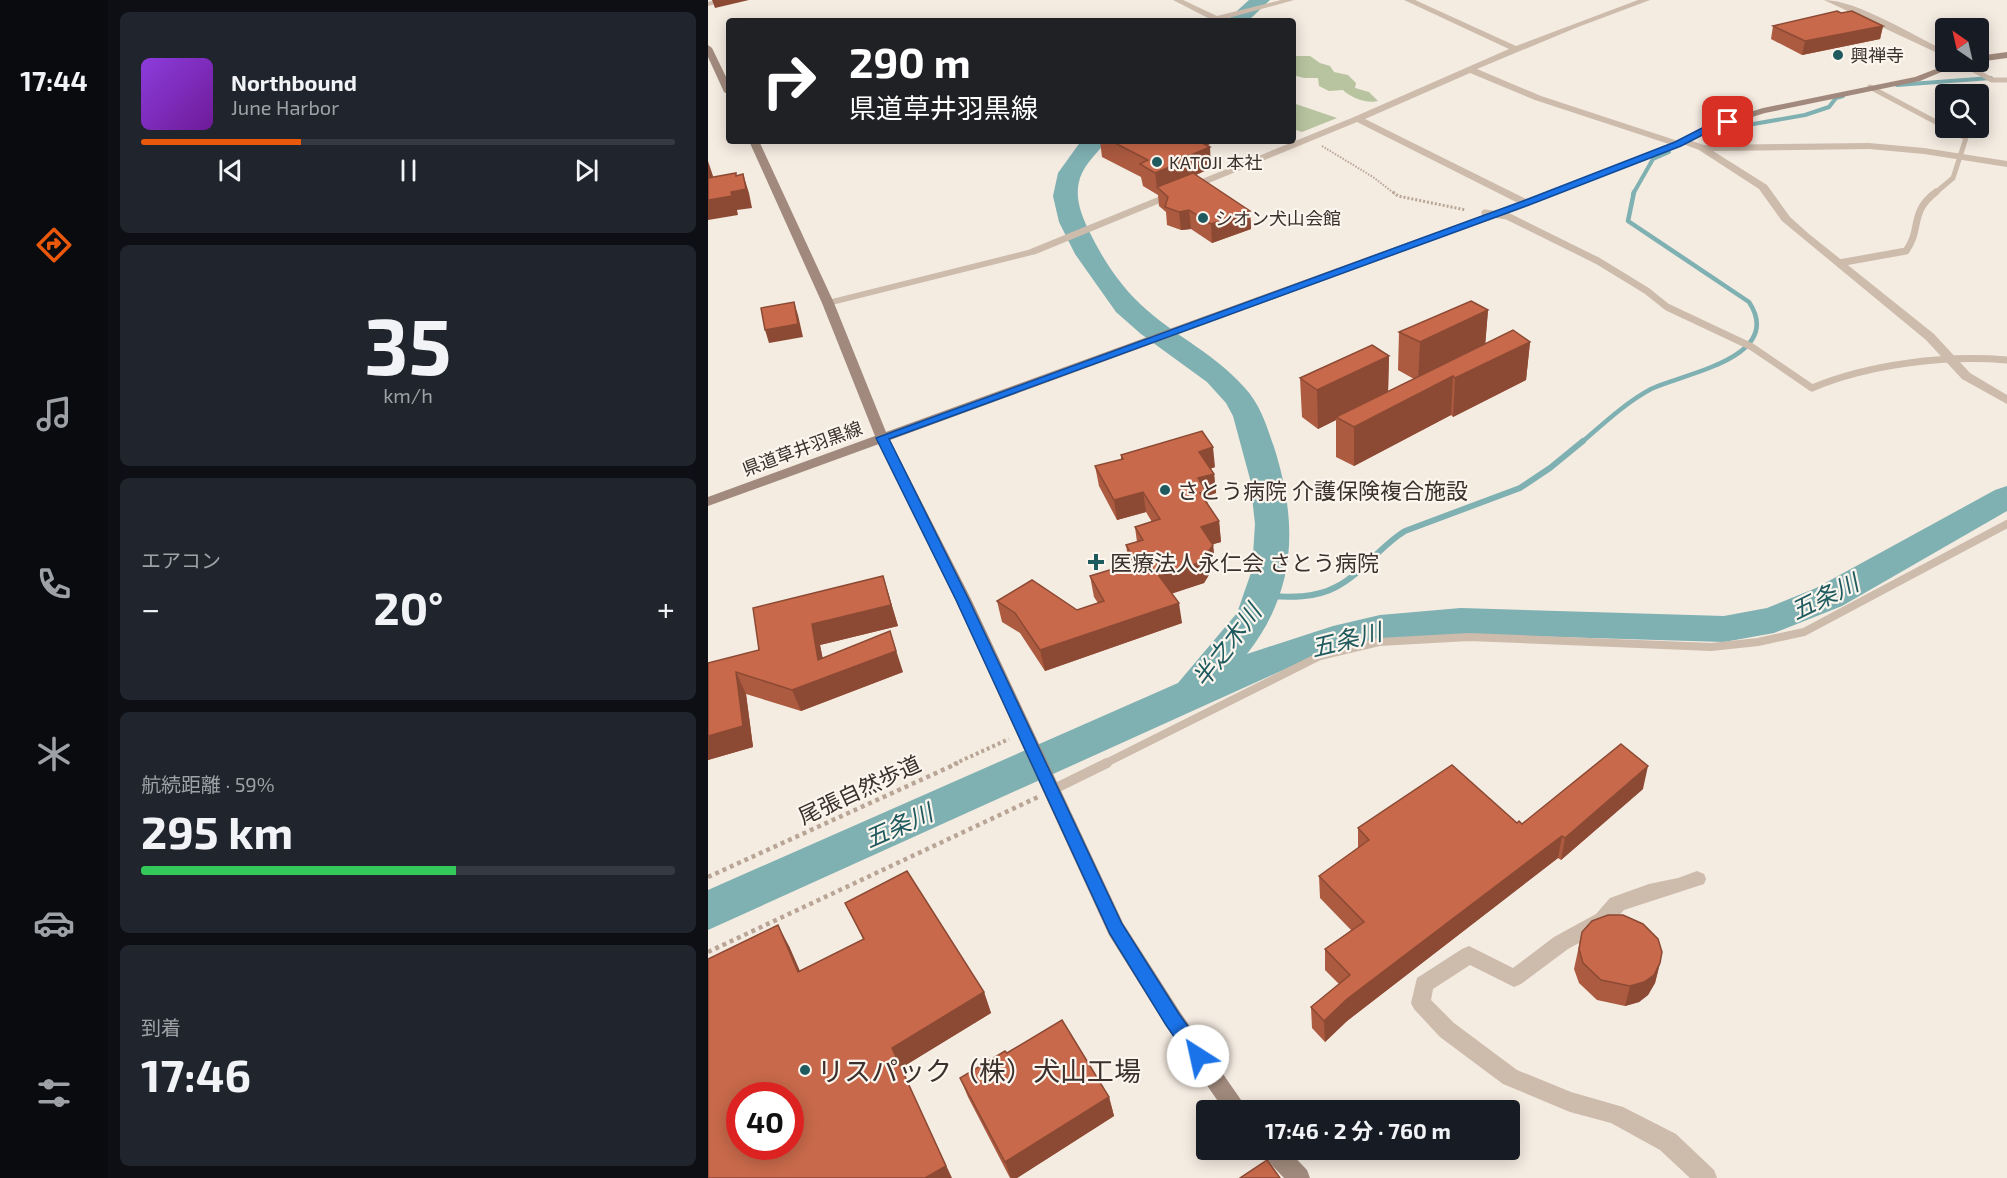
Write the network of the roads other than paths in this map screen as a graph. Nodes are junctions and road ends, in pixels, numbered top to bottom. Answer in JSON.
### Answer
{"nodes":[{"id":1,"x":726,"y":0,"type":"edge"},
{"id":2,"x":1177,"y":0,"type":"edge"},
{"id":3,"x":1290,"y":0,"type":"edge"},
{"id":4,"x":1408,"y":0,"type":"edge"},
{"id":5,"x":1646,"y":0,"type":"edge"},
{"id":6,"x":1828,"y":0,"type":"edge"},
{"id":7,"x":708,"y":4,"type":"edge"},
{"id":8,"x":1209,"y":18,"type":"edge"},
{"id":9,"x":1213,"y":18,"type":"edge"},
{"id":10,"x":708,"y":48,"type":"edge"},
{"id":11,"x":1516,"y":49,"type":"junction"},
{"id":12,"x":1935,"y":50,"type":"edge"},
{"id":13,"x":2007,"y":55,"type":"edge"},
{"id":14,"x":1989,"y":57,"type":"edge"},
{"id":15,"x":1468,"y":69,"type":"junction"},
{"id":16,"x":1935,"y":72,"type":"edge"},
{"id":17,"x":1978,"y":72,"type":"edge"},
{"id":18,"x":2007,"y":80,"type":"edge"},
{"id":19,"x":726,"y":86,"type":"edge"},
{"id":20,"x":1870,"y":87,"type":"junction"},
{"id":21,"x":1357,"y":119,"type":"junction"},
{"id":22,"x":1680,"y":143,"type":"junction"},
{"id":23,"x":759,"y":144,"type":"edge"},
{"id":24,"x":1295,"y":144,"type":"edge"},
{"id":25,"x":1296,"y":144,"type":"edge"},
{"id":26,"x":1702,"y":148,"type":"junction"},
{"id":27,"x":1958,"y":156,"type":"junction"},
{"id":28,"x":2007,"y":165,"type":"edge"},
{"id":29,"x":1526,"y":203,"type":"junction"},
{"id":30,"x":1491,"y":214,"type":"junction"},
{"id":31,"x":1839,"y":263,"type":"junction"},
{"id":32,"x":828,"y":303,"type":"junction"},
{"id":33,"x":1953,"y":360,"type":"junction"},
{"id":34,"x":2007,"y":360,"type":"edge"},
{"id":35,"x":2007,"y":400,"type":"edge"},
{"id":36,"x":882,"y":438,"type":"junction"},
{"id":37,"x":708,"y":502,"type":"edge"},
{"id":38,"x":2007,"y":524,"type":"edge"},
{"id":39,"x":1052,"y":790,"type":"junction"},
{"id":40,"x":1697,"y":879,"type":"dead end"},
{"id":41,"x":1230,"y":1100,"type":"edge"},
{"id":42,"x":1282,"y":1160,"type":"edge"},
{"id":43,"x":1299,"y":1178,"type":"edge"},
{"id":44,"x":1706,"y":1178,"type":"edge"}],
"edges":[{"from":1,"to":7,"type":"street"},
{"from":2,"to":8,"type":"street"},
{"from":3,"to":9,"type":"street"},
{"from":4,"to":11,"type":"street"},
{"from":5,"to":11,"type":"street"},
{"from":6,"to":12,"type":"street"},
{"from":10,"to":19,"type":"main road"},
{"from":11,"to":15,"type":"street"},
{"from":13,"to":14,"type":"main road"},
{"from":15,"to":21,"type":"street"},
{"from":15,"to":22,"type":"street"},
{"from":16,"to":20,"type":"main road","name":"県道草井羽黒線"},
{"from":17,"to":18,"type":"lane"},
{"from":20,"to":22,"type":"main road","name":"県道草井羽黒線"},
{"from":20,"to":27,"type":"lane"},
{"from":21,"to":25,"type":"street"},
{"from":21,"to":29,"type":"street"},
{"from":22,"to":26,"type":"street"},
{"from":22,"to":29,"type":"main road","name":"県道草井羽黒線"},
{"from":23,"to":32,"type":"main road"},
{"from":24,"to":32,"type":"street"},
{"from":26,"to":27,"type":"street"},
{"from":26,"to":31,"type":"street"},
{"from":27,"to":28,"type":"street"},
{"from":27,"to":31,"type":"lane"},
{"from":29,"to":30,"type":"main road","name":"県道草井羽黒線"},
{"from":30,"to":33,"type":"lane"},
{"from":30,"to":36,"type":"main road","name":"県道草井羽黒線"},
{"from":31,"to":33,"type":"street"},
{"from":32,"to":36,"type":"main road"},
{"from":33,"to":34,"type":"lane"},
{"from":33,"to":35,"type":"street"},
{"from":36,"to":37,"type":"main road","name":"県道草井羽黒線"},
{"from":36,"to":39,"type":"main road"},
{"from":38,"to":39,"type":"lane"},
{"from":39,"to":41,"type":"main road"},
{"from":40,"to":44,"type":"street"},
{"from":42,"to":43,"type":"main road"}]}
